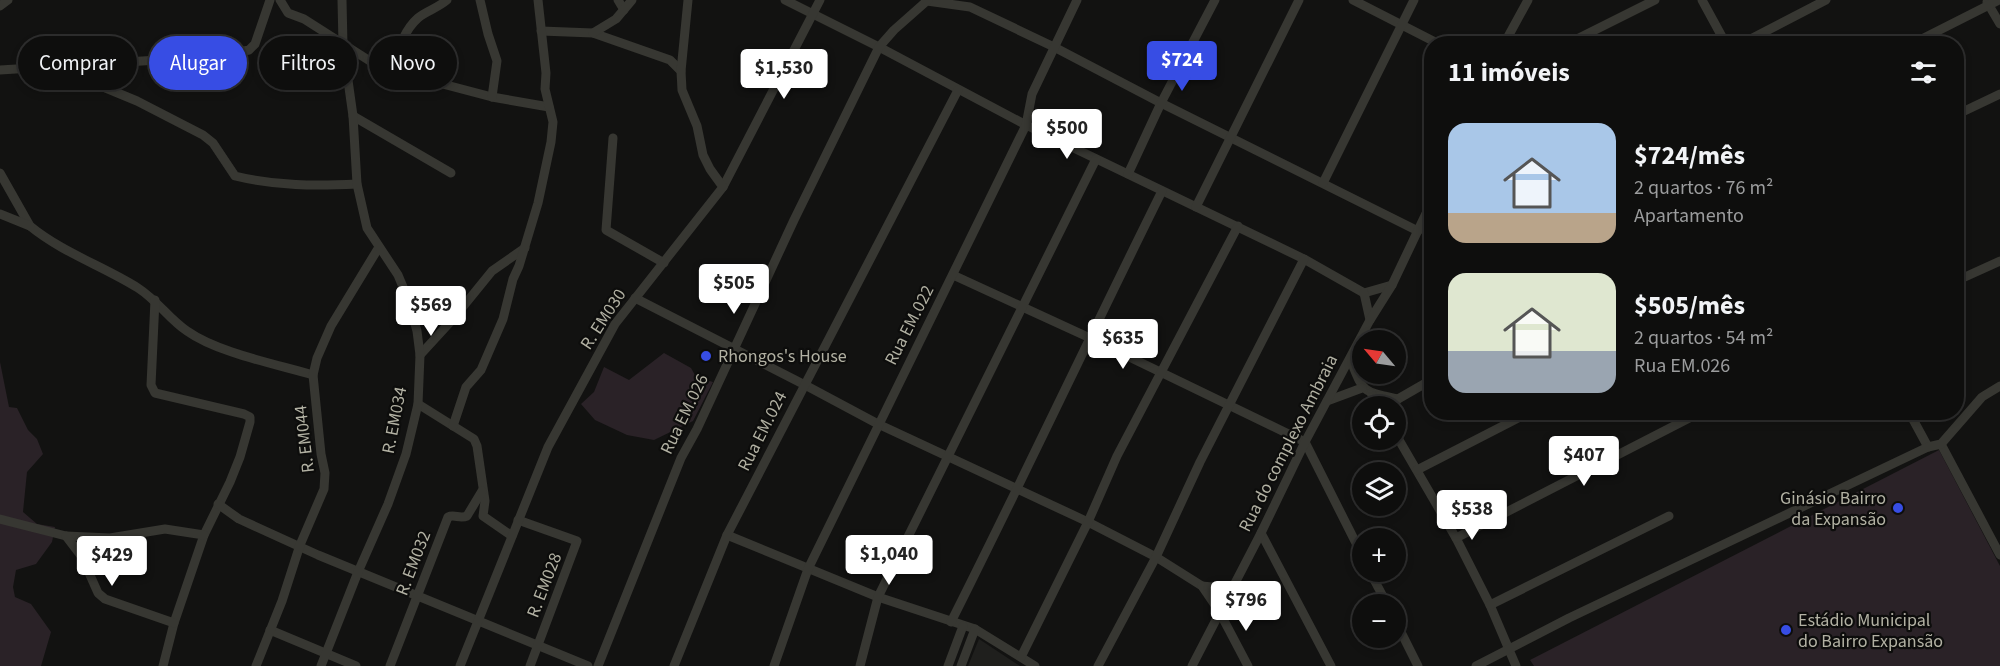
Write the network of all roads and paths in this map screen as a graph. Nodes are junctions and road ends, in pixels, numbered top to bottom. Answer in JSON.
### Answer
{"nodes":[{"id":1,"x":8,"y":0,"type":"edge"},
{"id":2,"x":270,"y":0,"type":"edge"},
{"id":3,"x":280,"y":0,"type":"edge"},
{"id":4,"x":342,"y":0,"type":"edge"},
{"id":5,"x":447,"y":0,"type":"edge"},
{"id":6,"x":480,"y":0,"type":"edge"},
{"id":7,"x":538,"y":0,"type":"edge"},
{"id":8,"x":618,"y":0,"type":"edge"},
{"id":9,"x":632,"y":0,"type":"edge"},
{"id":10,"x":688,"y":0,"type":"edge"},
{"id":11,"x":785,"y":0,"type":"edge"},
{"id":12,"x":820,"y":0,"type":"edge"},
{"id":13,"x":1077,"y":0,"type":"edge"},
{"id":14,"x":1215,"y":0,"type":"edge"},
{"id":15,"x":1299,"y":0,"type":"edge"},
{"id":16,"x":1353,"y":0,"type":"edge"},
{"id":17,"x":1414,"y":0,"type":"edge"},
{"id":18,"x":1528,"y":0,"type":"edge"},
{"id":19,"x":1655,"y":0,"type":"edge"},
{"id":20,"x":1702,"y":0,"type":"edge"},
{"id":21,"x":1826,"y":0,"type":"edge"},
{"id":22,"x":1999,"y":0,"type":"edge"},
{"id":23,"x":928,"y":1,"type":"edge"},
{"id":24,"x":1987,"y":3,"type":"edge"},
{"id":25,"x":0,"y":6,"type":"edge"},
{"id":26,"x":624,"y":10,"type":"junction"},
{"id":27,"x":813,"y":15,"type":"junction"},
{"id":28,"x":2000,"y":24,"type":"edge"},
{"id":29,"x":1402,"y":25,"type":"junction"},
{"id":30,"x":541,"y":31,"type":"junction"},
{"id":31,"x":593,"y":33,"type":"junction"},
{"id":32,"x":330,"y":36,"type":"edge"},
{"id":33,"x":343,"y":36,"type":"edge"},
{"id":34,"x":405,"y":36,"type":"edge"},
{"id":35,"x":1424,"y":36,"type":"edge"},
{"id":36,"x":1508,"y":36,"type":"edge"},
{"id":37,"x":1583,"y":36,"type":"edge"},
{"id":38,"x":1722,"y":36,"type":"edge"},
{"id":39,"x":1756,"y":36,"type":"edge"},
{"id":40,"x":1927,"y":36,"type":"edge"},
{"id":41,"x":879,"y":47,"type":"junction"},
{"id":42,"x":1054,"y":47,"type":"junction"},
{"id":43,"x":137,"y":62,"type":"edge"},
{"id":44,"x":18,"y":69,"type":"edge"},
{"id":45,"x":0,"y":70,"type":"edge"},
{"id":46,"x":681,"y":71,"type":"junction"},
{"id":47,"x":457,"y":88,"type":"edge"},
{"id":48,"x":110,"y":90,"type":"edge"},
{"id":49,"x":349,"y":90,"type":"edge"},
{"id":50,"x":958,"y":90,"type":"junction"},
{"id":51,"x":2000,"y":94,"type":"edge"},
{"id":52,"x":492,"y":97,"type":"junction"},
{"id":53,"x":1161,"y":103,"type":"junction"},
{"id":54,"x":549,"y":107,"type":"junction"},
{"id":55,"x":1964,"y":111,"type":"edge"},
{"id":56,"x":353,"y":116,"type":"junction"},
{"id":57,"x":1026,"y":125,"type":"junction"},
{"id":58,"x":612,"y":138,"type":"dead end"},
{"id":59,"x":1232,"y":138,"type":"junction"},
{"id":60,"x":1096,"y":159,"type":"junction"},
{"id":61,"x":0,"y":172,"type":"edge"},
{"id":62,"x":451,"y":173,"type":"dead end"},
{"id":63,"x":1128,"y":174,"type":"junction"},
{"id":64,"x":1323,"y":183,"type":"junction"},
{"id":65,"x":357,"y":184,"type":"junction"},
{"id":66,"x":723,"y":188,"type":"junction"},
{"id":67,"x":1162,"y":191,"type":"junction"},
{"id":68,"x":1196,"y":207,"type":"junction"},
{"id":69,"x":0,"y":214,"type":"edge"},
{"id":70,"x":1424,"y":218,"type":"edge"},
{"id":71,"x":30,"y":226,"type":"junction"},
{"id":72,"x":1238,"y":226,"type":"junction"},
{"id":73,"x":1418,"y":231,"type":"junction"},
{"id":74,"x":378,"y":247,"type":"junction"},
{"id":75,"x":525,"y":248,"type":"junction"},
{"id":76,"x":509,"y":259,"type":"junction"},
{"id":77,"x":1304,"y":259,"type":"junction"},
{"id":78,"x":2000,"y":261,"type":"edge"},
{"id":79,"x":664,"y":263,"type":"junction"},
{"id":80,"x":519,"y":266,"type":"junction"},
{"id":81,"x":952,"y":274,"type":"junction"},
{"id":82,"x":1964,"y":277,"type":"edge"},
{"id":83,"x":1392,"y":285,"type":"junction"},
{"id":84,"x":1364,"y":293,"type":"junction"},
{"id":85,"x":635,"y":298,"type":"junction"},
{"id":86,"x":155,"y":300,"type":"junction"},
{"id":87,"x":1022,"y":308,"type":"junction"},
{"id":88,"x":1370,"y":321,"type":"junction"},
{"id":89,"x":1090,"y":338,"type":"junction"},
{"id":90,"x":733,"y":348,"type":"junction"},
{"id":91,"x":420,"y":355,"type":"junction"},
{"id":92,"x":1350,"y":358,"type":"junction"},
{"id":93,"x":1160,"y":373,"type":"junction"},
{"id":94,"x":313,"y":375,"type":"junction"},
{"id":95,"x":1424,"y":384,"type":"edge"},
{"id":96,"x":805,"y":385,"type":"junction"},
{"id":97,"x":2000,"y":386,"type":"edge"},
{"id":98,"x":1362,"y":388,"type":"junction"},
{"id":99,"x":1371,"y":393,"type":"junction"},
{"id":100,"x":1373,"y":396,"type":"edge"},
{"id":101,"x":1384,"y":396,"type":"edge"},
{"id":102,"x":1403,"y":396,"type":"edge"},
{"id":103,"x":1327,"y":401,"type":"junction"},
{"id":104,"x":418,"y":404,"type":"junction"},
{"id":105,"x":1229,"y":406,"type":"junction"},
{"id":106,"x":1964,"y":417,"type":"edge"},
{"id":107,"x":1514,"y":420,"type":"edge"},
{"id":108,"x":1685,"y":420,"type":"edge"},
{"id":109,"x":1913,"y":420,"type":"edge"},
{"id":110,"x":1962,"y":420,"type":"edge"},
{"id":111,"x":878,"y":424,"type":"junction"},
{"id":112,"x":453,"y":426,"type":"junction"},
{"id":113,"x":1305,"y":442,"type":"junction"},
{"id":114,"x":1941,"y":444,"type":"junction"},
{"id":115,"x":1928,"y":447,"type":"junction"},
{"id":116,"x":1405,"y":450,"type":"edge"},
{"id":117,"x":948,"y":458,"type":"junction"},
{"id":118,"x":1417,"y":470,"type":"junction"},
{"id":119,"x":1018,"y":490,"type":"junction"},
{"id":120,"x":482,"y":491,"type":"junction"},
{"id":121,"x":218,"y":504,"type":"junction"},
{"id":122,"x":1669,"y":516,"type":"dead end"},
{"id":123,"x":0,"y":519,"type":"edge"},
{"id":124,"x":518,"y":520,"type":"junction"},
{"id":125,"x":1088,"y":522,"type":"junction"},
{"id":126,"x":1261,"y":533,"type":"junction"},
{"id":127,"x":204,"y":535,"type":"junction"},
{"id":128,"x":727,"y":535,"type":"junction"},
{"id":129,"x":1352,"y":535,"type":"edge"},
{"id":130,"x":66,"y":536,"type":"junction"},
{"id":131,"x":512,"y":536,"type":"junction"},
{"id":132,"x":1456,"y":538,"type":"junction"},
{"id":133,"x":300,"y":545,"type":"junction"},
{"id":134,"x":2000,"y":555,"type":"edge"},
{"id":135,"x":1156,"y":557,"type":"junction"},
{"id":136,"x":808,"y":569,"type":"junction"},
{"id":137,"x":358,"y":572,"type":"junction"},
{"id":138,"x":1202,"y":586,"type":"junction"},
{"id":139,"x":1231,"y":589,"type":"junction"},
{"id":140,"x":418,"y":597,"type":"junction"},
{"id":141,"x":879,"y":597,"type":"junction"},
{"id":142,"x":1490,"y":605,"type":"junction"},
{"id":143,"x":1219,"y":611,"type":"junction"},
{"id":144,"x":478,"y":621,"type":"junction"},
{"id":145,"x":951,"y":622,"type":"junction"},
{"id":146,"x":174,"y":623,"type":"junction"},
{"id":147,"x":963,"y":626,"type":"junction"},
{"id":148,"x":975,"y":629,"type":"junction"},
{"id":149,"x":270,"y":630,"type":"junction"},
{"id":150,"x":1406,"y":642,"type":"edge"},
{"id":151,"x":539,"y":645,"type":"junction"},
{"id":152,"x":1508,"y":650,"type":"junction"},
{"id":153,"x":327,"y":653,"type":"junction"},
{"id":154,"x":1021,"y":657,"type":"junction"},
{"id":155,"x":677,"y":665,"type":"edge"},
{"id":156,"x":163,"y":666,"type":"edge"},
{"id":157,"x":256,"y":666,"type":"edge"},
{"id":158,"x":321,"y":666,"type":"edge"},
{"id":159,"x":356,"y":666,"type":"edge"},
{"id":160,"x":390,"y":666,"type":"edge"},
{"id":161,"x":460,"y":666,"type":"edge"},
{"id":162,"x":530,"y":666,"type":"edge"},
{"id":163,"x":588,"y":666,"type":"edge"},
{"id":164,"x":598,"y":666,"type":"edge"},
{"id":165,"x":774,"y":666,"type":"edge"},
{"id":166,"x":860,"y":666,"type":"edge"},
{"id":167,"x":948,"y":666,"type":"edge"},
{"id":168,"x":961,"y":666,"type":"edge"},
{"id":169,"x":1035,"y":666,"type":"edge"},
{"id":170,"x":1098,"y":666,"type":"edge"},
{"id":171,"x":1192,"y":666,"type":"edge"},
{"id":172,"x":1248,"y":666,"type":"edge"},
{"id":173,"x":1331,"y":666,"type":"edge"},
{"id":174,"x":1418,"y":666,"type":"edge"},
{"id":175,"x":1476,"y":666,"type":"edge"},
{"id":176,"x":1516,"y":666,"type":"edge"}],
"edges":[{"from":1,"to":25,"type":"street"},
{"from":2,"to":43,"type":"street"},
{"from":3,"to":32,"type":"street"},
{"from":4,"to":33,"type":"street","name":"R. EM034"},
{"from":5,"to":34,"type":"street"},
{"from":6,"to":52,"type":"street"},
{"from":7,"to":30,"type":"street"},
{"from":8,"to":26,"type":"street"},
{"from":9,"to":26,"type":"street"},
{"from":10,"to":46,"type":"street"},
{"from":11,"to":27,"type":"street"},
{"from":12,"to":27,"type":"street","name":"R. EM030"},
{"from":13,"to":42,"type":"street","name":"Rua EM.022"},
{"from":14,"to":53,"type":"street"},
{"from":15,"to":59,"type":"street"},
{"from":16,"to":29,"type":"street"},
{"from":17,"to":29,"type":"street"},
{"from":18,"to":36,"type":"street"},
{"from":19,"to":37,"type":"street"},
{"from":20,"to":38,"type":"street"},
{"from":21,"to":39,"type":"street"},
{"from":22,"to":24,"type":"street"},
{"from":23,"to":41,"type":"street","name":"Rua EM.026"},
{"from":23,"to":42,"type":"street"},
{"from":24,"to":28,"type":"street"},
{"from":24,"to":40,"type":"street"},
{"from":26,"to":31,"type":"street"},
{"from":27,"to":41,"type":"street"},
{"from":27,"to":66,"type":"street","name":"R. EM030"},
{"from":29,"to":35,"type":"street"},
{"from":29,"to":64,"type":"street"},
{"from":30,"to":31,"type":"street"},
{"from":30,"to":54,"type":"street"},
{"from":31,"to":46,"type":"street"},
{"from":41,"to":50,"type":"street"},
{"from":41,"to":90,"type":"street","name":"Rua EM.026"},
{"from":42,"to":53,"type":"street"},
{"from":42,"to":57,"type":"street","name":"Rua EM.022"},
{"from":44,"to":45,"type":"street"},
{"from":46,"to":66,"type":"street"},
{"from":47,"to":52,"type":"street"},
{"from":48,"to":65,"type":"street"},
{"from":49,"to":56,"type":"street","name":"R. EM034"},
{"from":50,"to":57,"type":"street"},
{"from":50,"to":96,"type":"street","name":"Rua EM.024"},
{"from":51,"to":55,"type":"street"},
{"from":52,"to":54,"type":"street"},
{"from":53,"to":59,"type":"street"},
{"from":53,"to":63,"type":"street"},
{"from":54,"to":75,"type":"street"},
{"from":56,"to":62,"type":"street"},
{"from":56,"to":65,"type":"street","name":"R. EM034"},
{"from":57,"to":60,"type":"street"},
{"from":57,"to":81,"type":"street","name":"Rua EM.022"},
{"from":58,"to":79,"type":"street"},
{"from":59,"to":64,"type":"street"},
{"from":59,"to":68,"type":"street"},
{"from":60,"to":63,"type":"street"},
{"from":60,"to":87,"type":"street"},
{"from":61,"to":71,"type":"street"},
{"from":63,"to":67,"type":"street"},
{"from":64,"to":73,"type":"street"},
{"from":65,"to":74,"type":"street","name":"R. EM034"},
{"from":66,"to":79,"type":"street","name":"R. EM030"},
{"from":67,"to":68,"type":"street"},
{"from":67,"to":89,"type":"street"},
{"from":68,"to":72,"type":"street"},
{"from":69,"to":71,"type":"street"},
{"from":70,"to":73,"type":"street","name":"Rua do complexo Ambraia"},
{"from":71,"to":86,"type":"street"},
{"from":72,"to":77,"type":"street"},
{"from":72,"to":93,"type":"street"},
{"from":73,"to":83,"type":"street","name":"Rua do complexo Ambraia"},
{"from":74,"to":91,"type":"street","name":"R. EM034"},
{"from":74,"to":94,"type":"street","name":"R. EM044"},
{"from":75,"to":76,"type":"street"},
{"from":75,"to":80,"type":"street"},
{"from":76,"to":80,"type":"street"},
{"from":76,"to":91,"type":"street"},
{"from":77,"to":84,"type":"street"},
{"from":77,"to":105,"type":"street"},
{"from":78,"to":82,"type":"street"},
{"from":79,"to":85,"type":"street","name":"R. EM030"},
{"from":80,"to":112,"type":"street"},
{"from":81,"to":87,"type":"street"},
{"from":81,"to":111,"type":"street","name":"Rua EM.022"},
{"from":83,"to":84,"type":"street"},
{"from":83,"to":88,"type":"street","name":"Rua do complexo Ambraia"},
{"from":84,"to":88,"type":"street"},
{"from":85,"to":90,"type":"street"},
{"from":85,"to":124,"type":"street","name":"R. EM030"},
{"from":86,"to":94,"type":"street"},
{"from":86,"to":121,"type":"street"},
{"from":87,"to":89,"type":"street"},
{"from":87,"to":117,"type":"street"},
{"from":88,"to":92,"type":"street","name":"Rua do complexo Ambraia"},
{"from":89,"to":93,"type":"street"},
{"from":89,"to":119,"type":"street"},
{"from":90,"to":96,"type":"street"},
{"from":90,"to":164,"type":"street","name":"Rua EM.026"},
{"from":91,"to":104,"type":"street","name":"R. EM034"},
{"from":92,"to":98,"type":"street"},
{"from":92,"to":103,"type":"street","name":"Rua do complexo Ambraia"},
{"from":93,"to":105,"type":"street"},
{"from":93,"to":125,"type":"street"},
{"from":94,"to":133,"type":"street","name":"R. EM044"},
{"from":95,"to":102,"type":"street"},
{"from":96,"to":111,"type":"street"},
{"from":96,"to":128,"type":"street","name":"Rua EM.024"},
{"from":97,"to":106,"type":"street"},
{"from":98,"to":99,"type":"street"},
{"from":98,"to":103,"type":"street"},
{"from":99,"to":100,"type":"street"},
{"from":99,"to":101,"type":"street"},
{"from":103,"to":113,"type":"street","name":"Rua do complexo Ambraia"},
{"from":104,"to":112,"type":"street"},
{"from":104,"to":137,"type":"street","name":"R. EM034"},
{"from":105,"to":113,"type":"street"},
{"from":105,"to":135,"type":"street"},
{"from":107,"to":118,"type":"street"},
{"from":108,"to":132,"type":"street"},
{"from":109,"to":115,"type":"street"},
{"from":110,"to":114,"type":"street"},
{"from":111,"to":117,"type":"street"},
{"from":111,"to":136,"type":"street","name":"Rua EM.022"},
{"from":112,"to":120,"type":"street"},
{"from":113,"to":126,"type":"street","name":"Rua do complexo Ambraia"},
{"from":113,"to":129,"type":"street"},
{"from":114,"to":115,"type":"street"},
{"from":114,"to":134,"type":"street"},
{"from":115,"to":152,"type":"street"},
{"from":116,"to":118,"type":"street"},
{"from":117,"to":119,"type":"street"},
{"from":117,"to":141,"type":"street"},
{"from":118,"to":132,"type":"street"},
{"from":119,"to":125,"type":"street"},
{"from":119,"to":145,"type":"street"},
{"from":120,"to":131,"type":"street"},
{"from":120,"to":140,"type":"street","name":"R. EM032"},
{"from":121,"to":127,"type":"street"},
{"from":121,"to":133,"type":"street"},
{"from":122,"to":142,"type":"street"},
{"from":123,"to":130,"type":"street"},
{"from":124,"to":131,"type":"street","name":"R. EM030"},
{"from":124,"to":151,"type":"street","name":"R. EM028"},
{"from":125,"to":135,"type":"street"},
{"from":125,"to":154,"type":"street"},
{"from":126,"to":139,"type":"street","name":"Rua do complexo Ambraia"},
{"from":126,"to":173,"type":"street"},
{"from":127,"to":130,"type":"street"},
{"from":127,"to":146,"type":"street"},
{"from":128,"to":136,"type":"street"},
{"from":128,"to":155,"type":"street","name":"Rua EM.024"},
{"from":130,"to":146,"type":"street"},
{"from":131,"to":144,"type":"street","name":"R. EM030"},
{"from":132,"to":142,"type":"street"},
{"from":133,"to":137,"type":"street"},
{"from":133,"to":149,"type":"street","name":"R. EM044"},
{"from":135,"to":138,"type":"street"},
{"from":135,"to":170,"type":"street"},
{"from":136,"to":141,"type":"street"},
{"from":136,"to":165,"type":"street","name":"Rua EM.022"},
{"from":137,"to":140,"type":"street"},
{"from":137,"to":153,"type":"street","name":"R. EM034"},
{"from":138,"to":139,"type":"street"},
{"from":138,"to":143,"type":"street"},
{"from":139,"to":143,"type":"street","name":"Rua do complexo Ambraia"},
{"from":140,"to":144,"type":"street"},
{"from":140,"to":160,"type":"street","name":"R. EM032"},
{"from":141,"to":145,"type":"street"},
{"from":141,"to":166,"type":"street"},
{"from":142,"to":152,"type":"street"},
{"from":143,"to":171,"type":"street","name":"Rua do complexo Ambraia"},
{"from":143,"to":172,"type":"street"},
{"from":144,"to":151,"type":"street"},
{"from":144,"to":161,"type":"street","name":"R. EM030"},
{"from":145,"to":147,"type":"street"},
{"from":146,"to":156,"type":"street"},
{"from":147,"to":148,"type":"street"},
{"from":147,"to":167,"type":"street"},
{"from":148,"to":154,"type":"street"},
{"from":148,"to":168,"type":"street"},
{"from":149,"to":153,"type":"street"},
{"from":149,"to":157,"type":"street","name":"R. EM044"},
{"from":150,"to":174,"type":"street"},
{"from":151,"to":162,"type":"street","name":"R. EM028"},
{"from":151,"to":163,"type":"street"},
{"from":152,"to":175,"type":"street"},
{"from":152,"to":176,"type":"street"},
{"from":153,"to":158,"type":"street","name":"R. EM034"},
{"from":153,"to":159,"type":"street"},
{"from":154,"to":169,"type":"street"}]}
